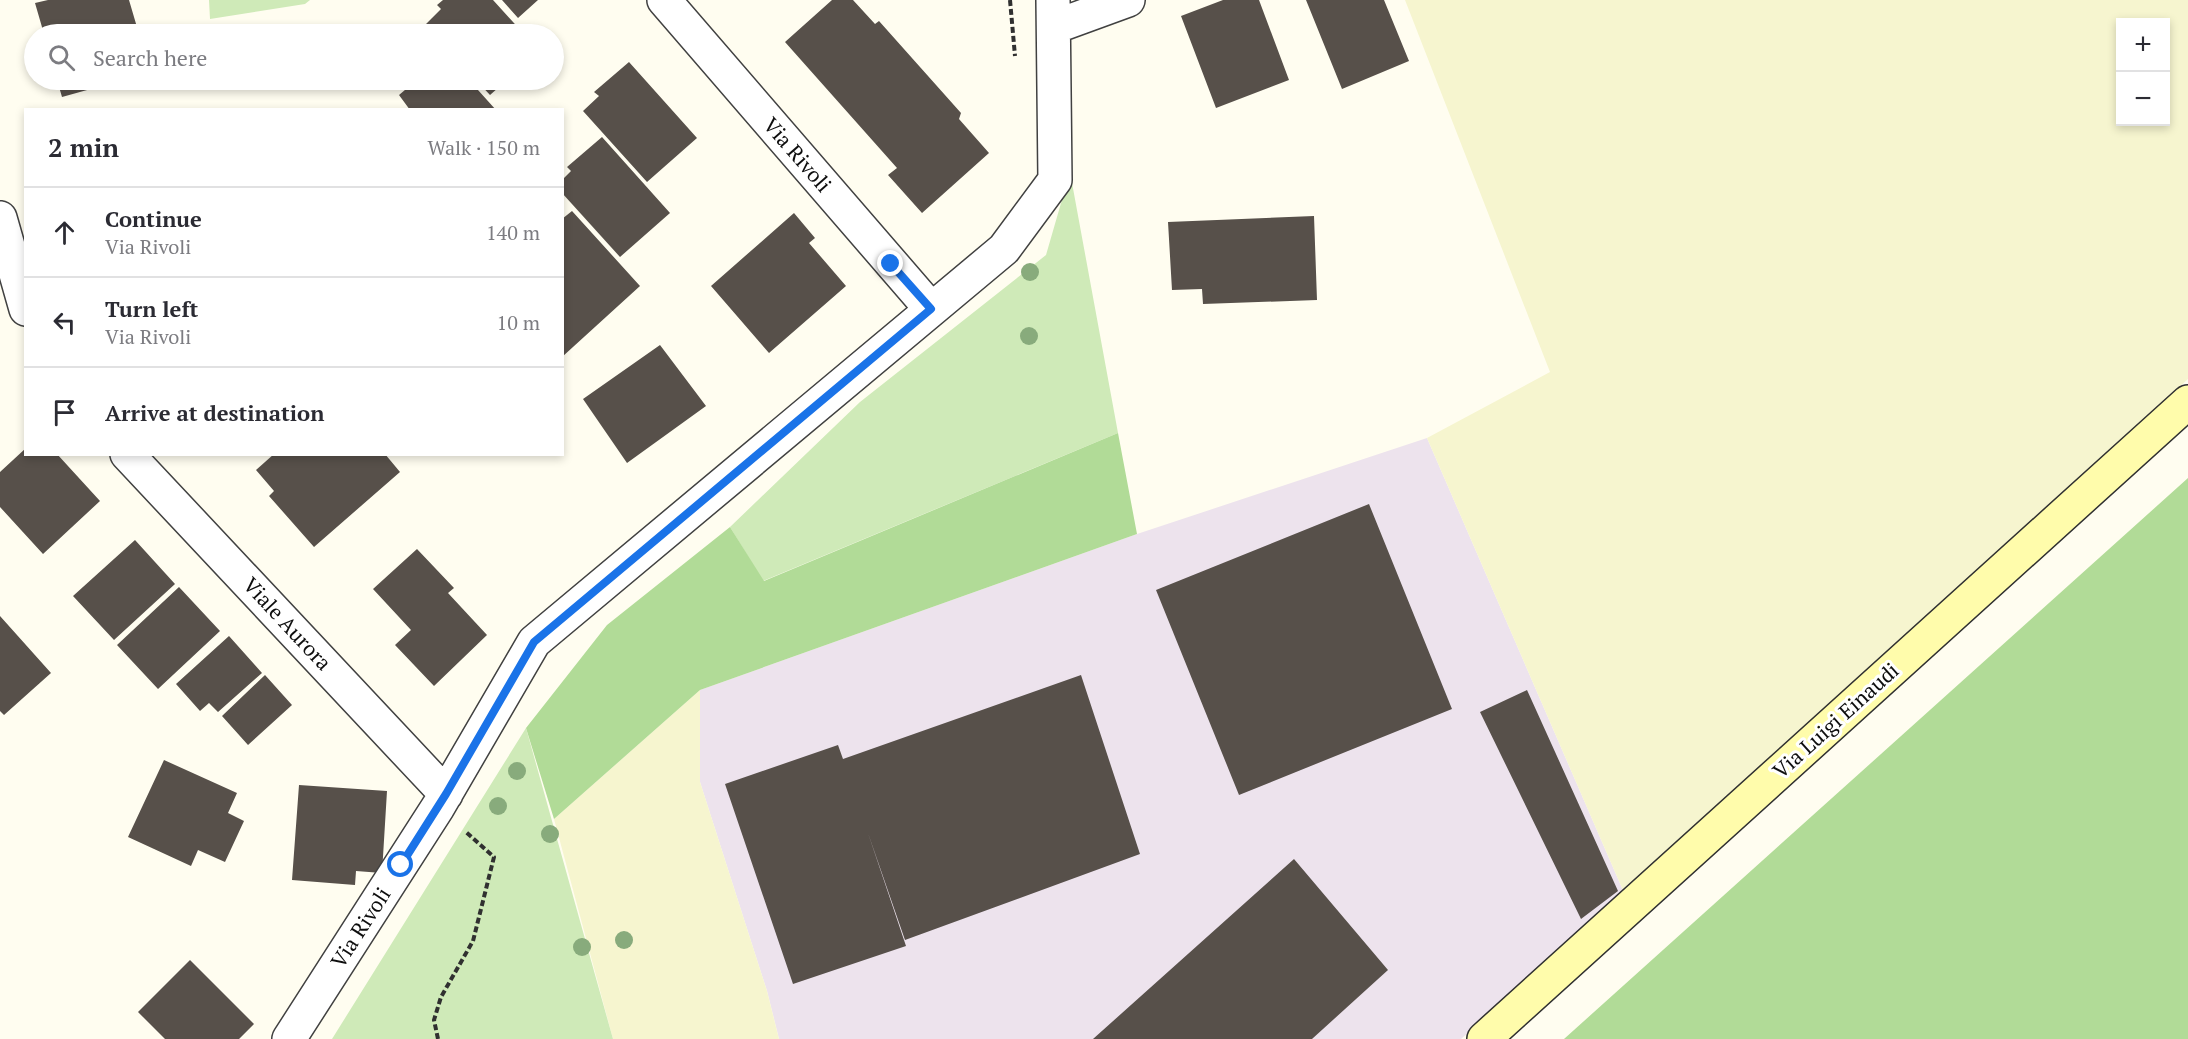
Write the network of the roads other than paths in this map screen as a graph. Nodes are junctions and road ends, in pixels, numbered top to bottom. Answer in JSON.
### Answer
{"nodes":[{"id":1,"x":664,"y":0,"type":"edge"},
{"id":2,"x":1128,"y":0,"type":"edge"},
{"id":3,"x":1053,"y":14,"type":"edge"},
{"id":4,"x":0,"y":218,"type":"edge"},
{"id":5,"x":24,"y":302,"type":"edge"},
{"id":6,"x":931,"y":309,"type":"junction"},
{"id":7,"x":2188,"y":402,"type":"edge"},
{"id":8,"x":129,"y":456,"type":"edge"},
{"id":9,"x":442,"y":801,"type":"junction"},
{"id":10,"x":289,"y":1039,"type":"edge"},
{"id":11,"x":1484,"y":1039,"type":"edge"}],
"edges":[{"from":1,"to":6,"type":"street","name":"Via Rivoli"},
{"from":2,"to":3,"type":"street","name":"Via Rivoli"},
{"from":3,"to":6,"type":"street","name":"Via Rivoli"},
{"from":4,"to":5,"type":"street"},
{"from":6,"to":9,"type":"street","name":"Via Rivoli"},
{"from":7,"to":11,"type":"main road","name":"Via Luigi Einaudi"},
{"from":8,"to":9,"type":"street","name":"Viale Aurora"},
{"from":9,"to":10,"type":"street","name":"Via Rivoli"}]}
